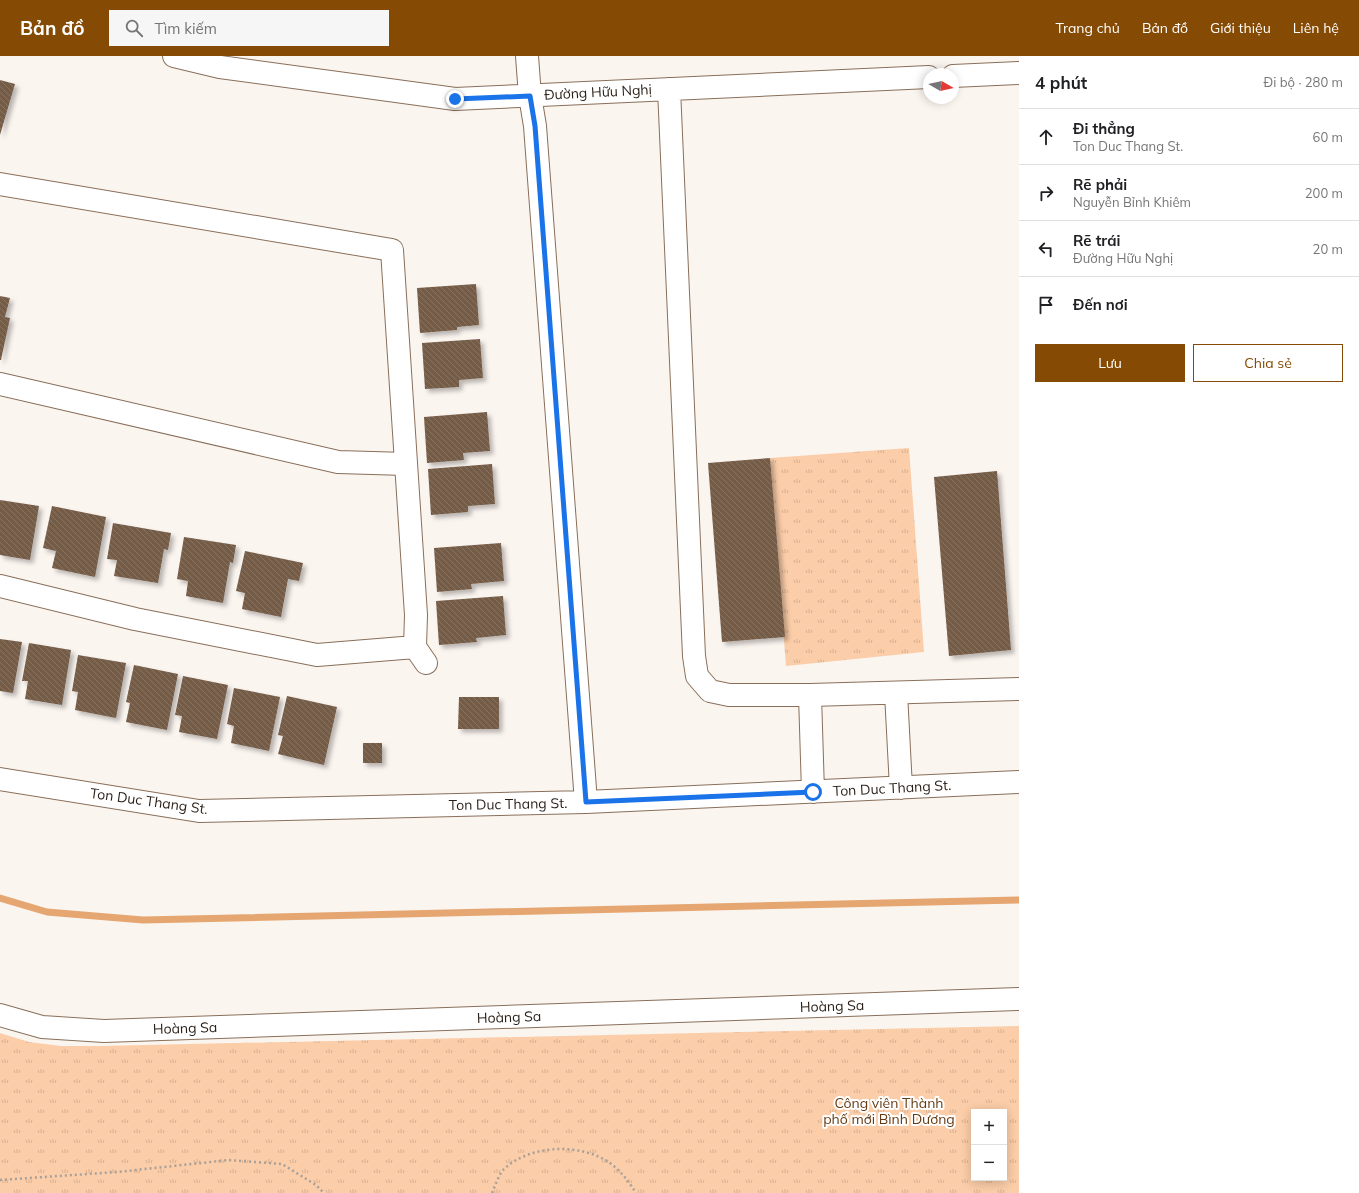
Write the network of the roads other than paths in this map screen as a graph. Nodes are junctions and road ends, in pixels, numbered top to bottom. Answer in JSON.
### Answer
{"nodes":[{"id":1,"x":174,"y":56,"type":"edge"},
{"id":2,"x":527,"y":56,"type":"edge"},
{"id":3,"x":1019,"y":73,"type":"edge"},
{"id":4,"x":959,"y":76,"type":"edge"},
{"id":5,"x":923,"y":77,"type":"edge"},
{"id":6,"x":669,"y":89,"type":"junction"},
{"id":7,"x":530,"y":96,"type":"junction"},
{"id":8,"x":0,"y":184,"type":"edge"},
{"id":9,"x":0,"y":384,"type":"edge"},
{"id":10,"x":406,"y":464,"type":"junction"},
{"id":11,"x":0,"y":586,"type":"edge"},
{"id":12,"x":1019,"y":689,"type":"edge"},
{"id":13,"x":896,"y":693,"type":"junction"},
{"id":14,"x":810,"y":694,"type":"junction"},
{"id":15,"x":0,"y":779,"type":"edge"},
{"id":16,"x":1019,"y":782,"type":"edge"},
{"id":17,"x":901,"y":788,"type":"junction"},
{"id":18,"x":813,"y":792,"type":"junction"},
{"id":19,"x":586,"y":802,"type":"junction"},
{"id":20,"x":1019,"y":999,"type":"edge"},
{"id":21,"x":0,"y":1015,"type":"edge"}],
"edges":[{"from":1,"to":7,"type":"street","name":"Đường Hữu Nghị"},
{"from":2,"to":7,"type":"street"},
{"from":3,"to":4,"type":"street"},
{"from":5,"to":6,"type":"street","name":"Đường Hữu Nghị"},
{"from":6,"to":7,"type":"street","name":"Đường Hữu Nghị"},
{"from":6,"to":14,"type":"street"},
{"from":7,"to":19,"type":"street"},
{"from":8,"to":10,"type":"street"},
{"from":9,"to":10,"type":"street"},
{"from":10,"to":11,"type":"street"},
{"from":12,"to":13,"type":"street"},
{"from":13,"to":14,"type":"street"},
{"from":13,"to":17,"type":"street"},
{"from":14,"to":18,"type":"street"},
{"from":15,"to":19,"type":"street","name":"Ton Duc Thang St."},
{"from":16,"to":17,"type":"street","name":"Ton Duc Thang St."},
{"from":17,"to":18,"type":"street","name":"Ton Duc Thang St."},
{"from":18,"to":19,"type":"street","name":"Ton Duc Thang St."},
{"from":20,"to":21,"type":"street","name":"Hoàng Sa"}]}
